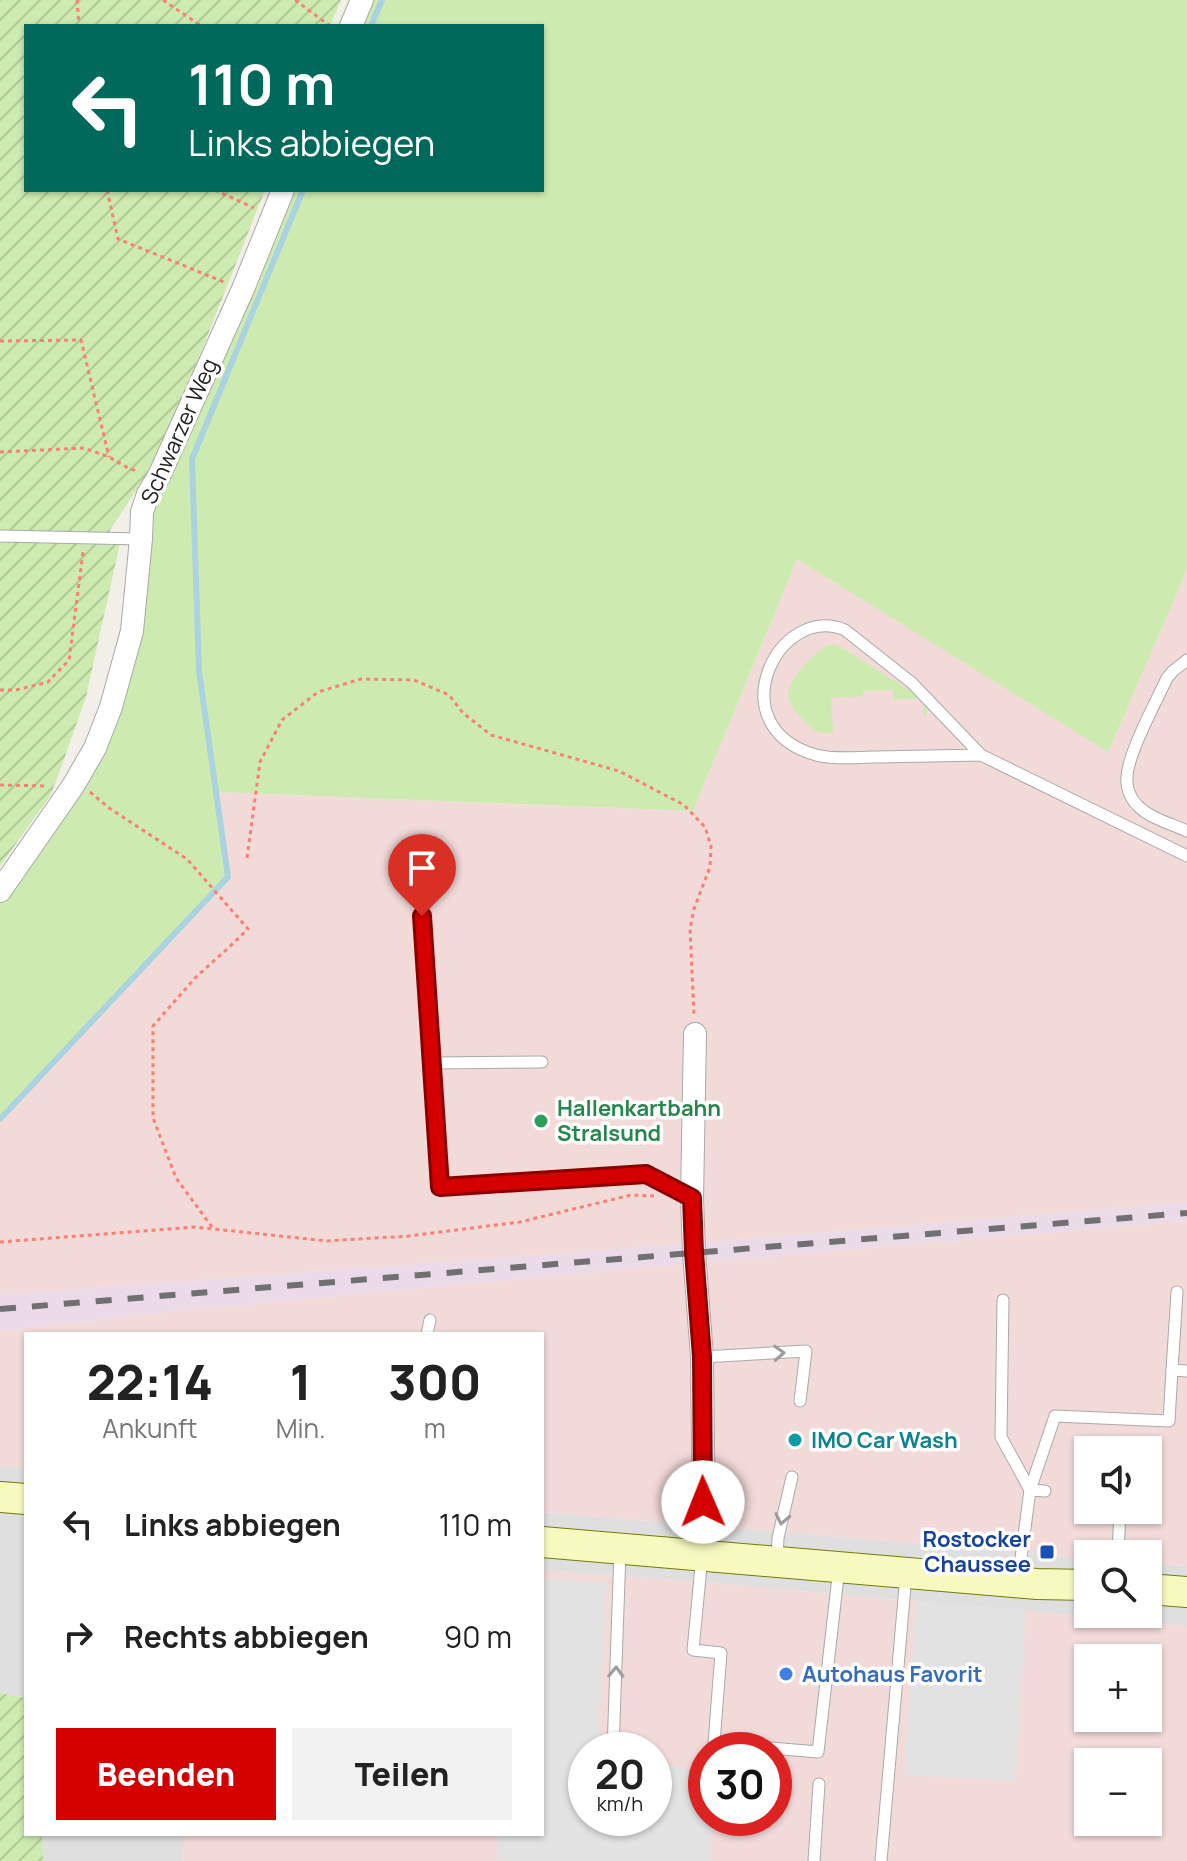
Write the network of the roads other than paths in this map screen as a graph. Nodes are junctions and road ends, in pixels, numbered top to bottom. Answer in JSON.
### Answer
{"nodes":[{"id":1,"x":362,"y":0,"type":"edge"},
{"id":2,"x":352,"y":24,"type":"edge"},
{"id":3,"x":282,"y":192,"type":"edge"},
{"id":4,"x":0,"y":536,"type":"edge"},
{"id":5,"x":141,"y":539,"type":"junction"},
{"id":6,"x":1187,"y":660,"type":"edge"},
{"id":7,"x":981,"y":755,"type":"junction"},
{"id":8,"x":1187,"y":831,"type":"edge"},
{"id":9,"x":1187,"y":856,"type":"edge"},
{"id":10,"x":0,"y":891,"type":"edge"},
{"id":11,"x":422,"y":916,"type":"dead end"},
{"id":12,"x":695,"y":1034,"type":"road end"},
{"id":13,"x":542,"y":1062,"type":"dead end"},
{"id":14,"x":432,"y":1063,"type":"junction"},
{"id":15,"x":692,"y":1198,"type":"junction"},
{"id":16,"x":1177,"y":1292,"type":"dead end"},
{"id":17,"x":1003,"y":1300,"type":"dead end"},
{"id":18,"x":430,"y":1320,"type":"dead end"},
{"id":19,"x":427,"y":1332,"type":"edge"},
{"id":20,"x":702,"y":1357,"type":"junction"},
{"id":21,"x":1172,"y":1370,"type":"junction"},
{"id":22,"x":1187,"y":1371,"type":"edge"},
{"id":23,"x":800,"y":1401,"type":"dead end"},
{"id":24,"x":792,"y":1477,"type":"dead end"},
{"id":25,"x":1030,"y":1490,"type":"junction"},
{"id":26,"x":1045,"y":1491,"type":"dead end"},
{"id":27,"x":0,"y":1497,"type":"edge"},
{"id":28,"x":24,"y":1499,"type":"edge"},
{"id":29,"x":544,"y":1542,"type":"edge"},
{"id":30,"x":620,"y":1549,"type":"junction"},
{"id":31,"x":702,"y":1556,"type":"junction"},
{"id":32,"x":776,"y":1562,"type":"junction"},
{"id":33,"x":839,"y":1567,"type":"junction"},
{"id":34,"x":906,"y":1573,"type":"junction"},
{"id":35,"x":1018,"y":1582,"type":"junction"},
{"id":36,"x":1074,"y":1584,"type":"edge"},
{"id":37,"x":1162,"y":1590,"type":"edge"},
{"id":38,"x":1187,"y":1592,"type":"edge"},
{"id":39,"x":614,"y":1732,"type":"edge"},
{"id":40,"x":819,"y":1784,"type":"dead end"},
{"id":41,"x":814,"y":1861,"type":"edge"},
{"id":42,"x":881,"y":1861,"type":"edge"}],
"edges":[{"from":1,"to":2,"type":"street"},
{"from":3,"to":5,"type":"street","name":"Schwarzer Weg"},
{"from":4,"to":5,"type":"lane"},
{"from":5,"to":10,"type":"street","name":"Schwarzer Weg"},
{"from":6,"to":8,"type":"lane"},
{"from":7,"to":7,"type":"lane"},
{"from":7,"to":9,"type":"lane"},
{"from":11,"to":14,"type":"lane"},
{"from":12,"to":15,"type":"street"},
{"from":13,"to":14,"type":"lane"},
{"from":14,"to":15,"type":"lane"},
{"from":15,"to":20,"type":"street"},
{"from":16,"to":21,"type":"lane"},
{"from":17,"to":25,"type":"lane"},
{"from":18,"to":19,"type":"lane"},
{"from":20,"to":23,"type":"lane","one_way":true},
{"from":20,"to":31,"type":"street"},
{"from":21,"to":22,"type":"lane"},
{"from":21,"to":25,"type":"lane"},
{"from":24,"to":32,"type":"lane","one_way":true},
{"from":25,"to":26,"type":"lane"},
{"from":25,"to":35,"type":"lane"},
{"from":27,"to":28,"type":"main road"},
{"from":29,"to":30,"type":"main road"},
{"from":30,"to":31,"type":"main road"},
{"from":39,"to":30,"type":"lane","one_way":true},
{"from":31,"to":32,"type":"main road"},
{"from":31,"to":33,"type":"lane"},
{"from":32,"to":33,"type":"main road"},
{"from":33,"to":34,"type":"main road"},
{"from":34,"to":35,"type":"main road"},
{"from":34,"to":42,"type":"lane"},
{"from":35,"to":36,"type":"main road"},
{"from":37,"to":38,"type":"main road"},
{"from":40,"to":41,"type":"lane"}]}
